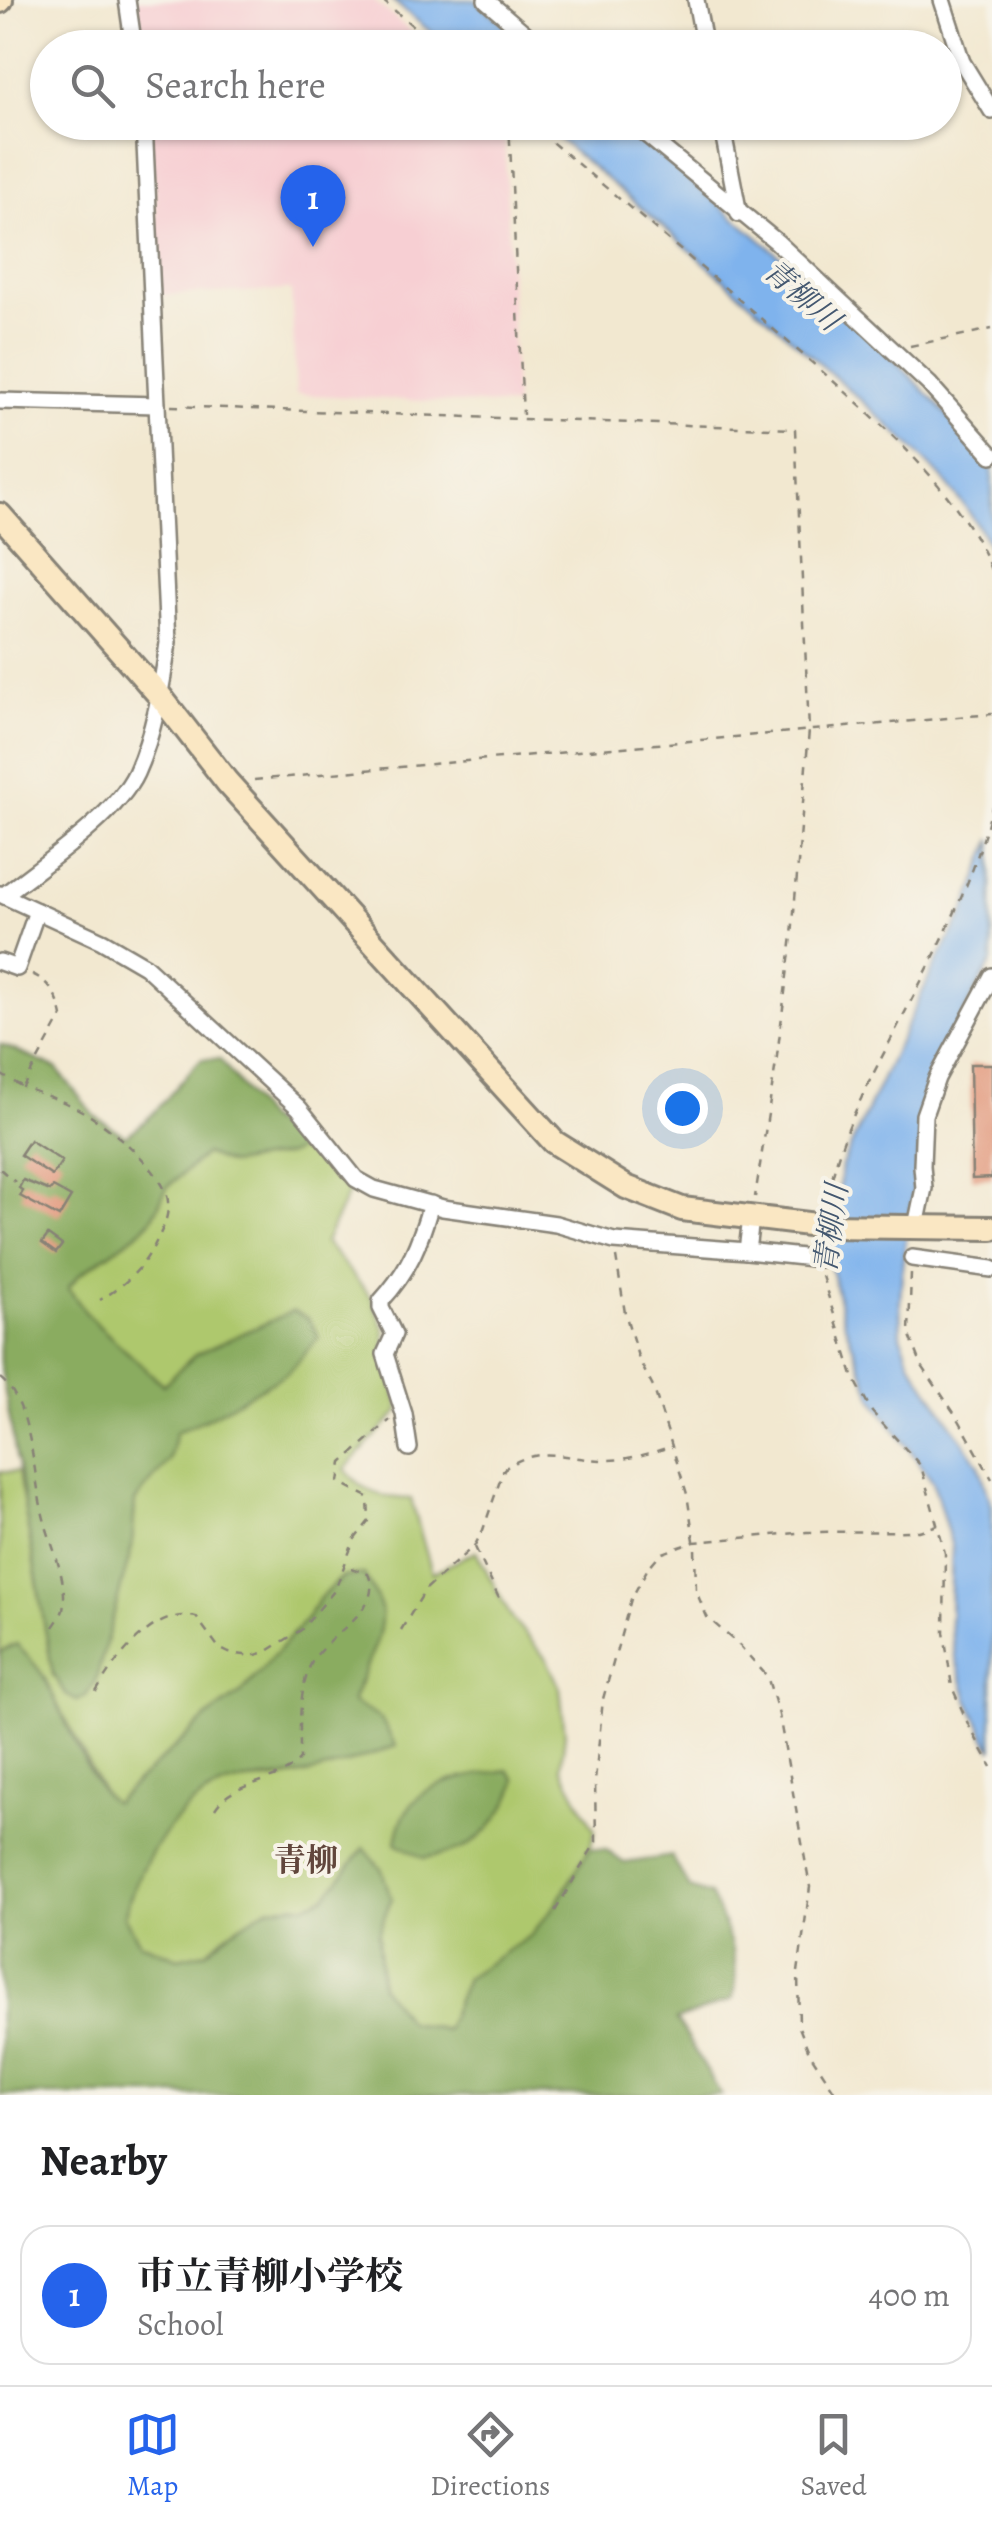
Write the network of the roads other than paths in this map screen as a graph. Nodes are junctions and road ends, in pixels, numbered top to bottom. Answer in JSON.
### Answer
{"nodes":[{"id":1,"x":127,"y":0,"type":"edge"},
{"id":2,"x":486,"y":0,"type":"edge"},
{"id":3,"x":696,"y":0,"type":"edge"},
{"id":4,"x":942,"y":0,"type":"edge"},
{"id":5,"x":131,"y":30,"type":"edge"},
{"id":6,"x":521,"y":30,"type":"edge"},
{"id":7,"x":702,"y":30,"type":"edge"},
{"id":8,"x":952,"y":30,"type":"edge"},
{"id":9,"x":962,"y":62,"type":"edge"},
{"id":10,"x":992,"y":111,"type":"edge"},
{"id":11,"x":145,"y":140,"type":"edge"},
{"id":12,"x":651,"y":140,"type":"edge"},
{"id":13,"x":724,"y":140,"type":"edge"},
{"id":14,"x":739,"y":214,"type":"junction"},
{"id":15,"x":0,"y":401,"type":"edge"},
{"id":16,"x":158,"y":406,"type":"junction"},
{"id":17,"x":992,"y":455,"type":"edge"},
{"id":18,"x":0,"y":515,"type":"edge"},
{"id":19,"x":160,"y":696,"type":"junction"},
{"id":20,"x":2,"y":894,"type":"edge"},
{"id":21,"x":37,"y":910,"type":"junction"},
{"id":22,"x":0,"y":962,"type":"edge"},
{"id":23,"x":992,"y":976,"type":"edge"},
{"id":24,"x":431,"y":1204,"type":"junction"},
{"id":25,"x":751,"y":1218,"type":"junction"},
{"id":26,"x":910,"y":1226,"type":"junction"},
{"id":27,"x":992,"y":1228,"type":"edge"},
{"id":28,"x":747,"y":1251,"type":"junction"},
{"id":29,"x":912,"y":1258,"type":"road end"},
{"id":30,"x":821,"y":1259,"type":"road end"},
{"id":31,"x":992,"y":1269,"type":"edge"},
{"id":32,"x":409,"y":1448,"type":"dead end"}],
"edges":[{"from":1,"to":5,"type":"street"},
{"from":2,"to":6,"type":"street"},
{"from":3,"to":7,"type":"street"},
{"from":4,"to":8,"type":"street"},
{"from":9,"to":10,"type":"street"},
{"from":11,"to":16,"type":"street"},
{"from":12,"to":14,"type":"street"},
{"from":13,"to":14,"type":"street"},
{"from":14,"to":17,"type":"street"},
{"from":15,"to":16,"type":"street"},
{"from":16,"to":19,"type":"street"},
{"from":18,"to":19,"type":"street"},
{"from":19,"to":20,"type":"street"},
{"from":19,"to":25,"type":"street"},
{"from":20,"to":21,"type":"street"},
{"from":21,"to":22,"type":"street"},
{"from":21,"to":24,"type":"street"},
{"from":23,"to":26,"type":"street"},
{"from":24,"to":28,"type":"street"},
{"from":24,"to":32,"type":"street"},
{"from":25,"to":26,"type":"street"},
{"from":25,"to":28,"type":"street"},
{"from":26,"to":27,"type":"street"},
{"from":28,"to":30,"type":"street"},
{"from":29,"to":31,"type":"street"}]}
